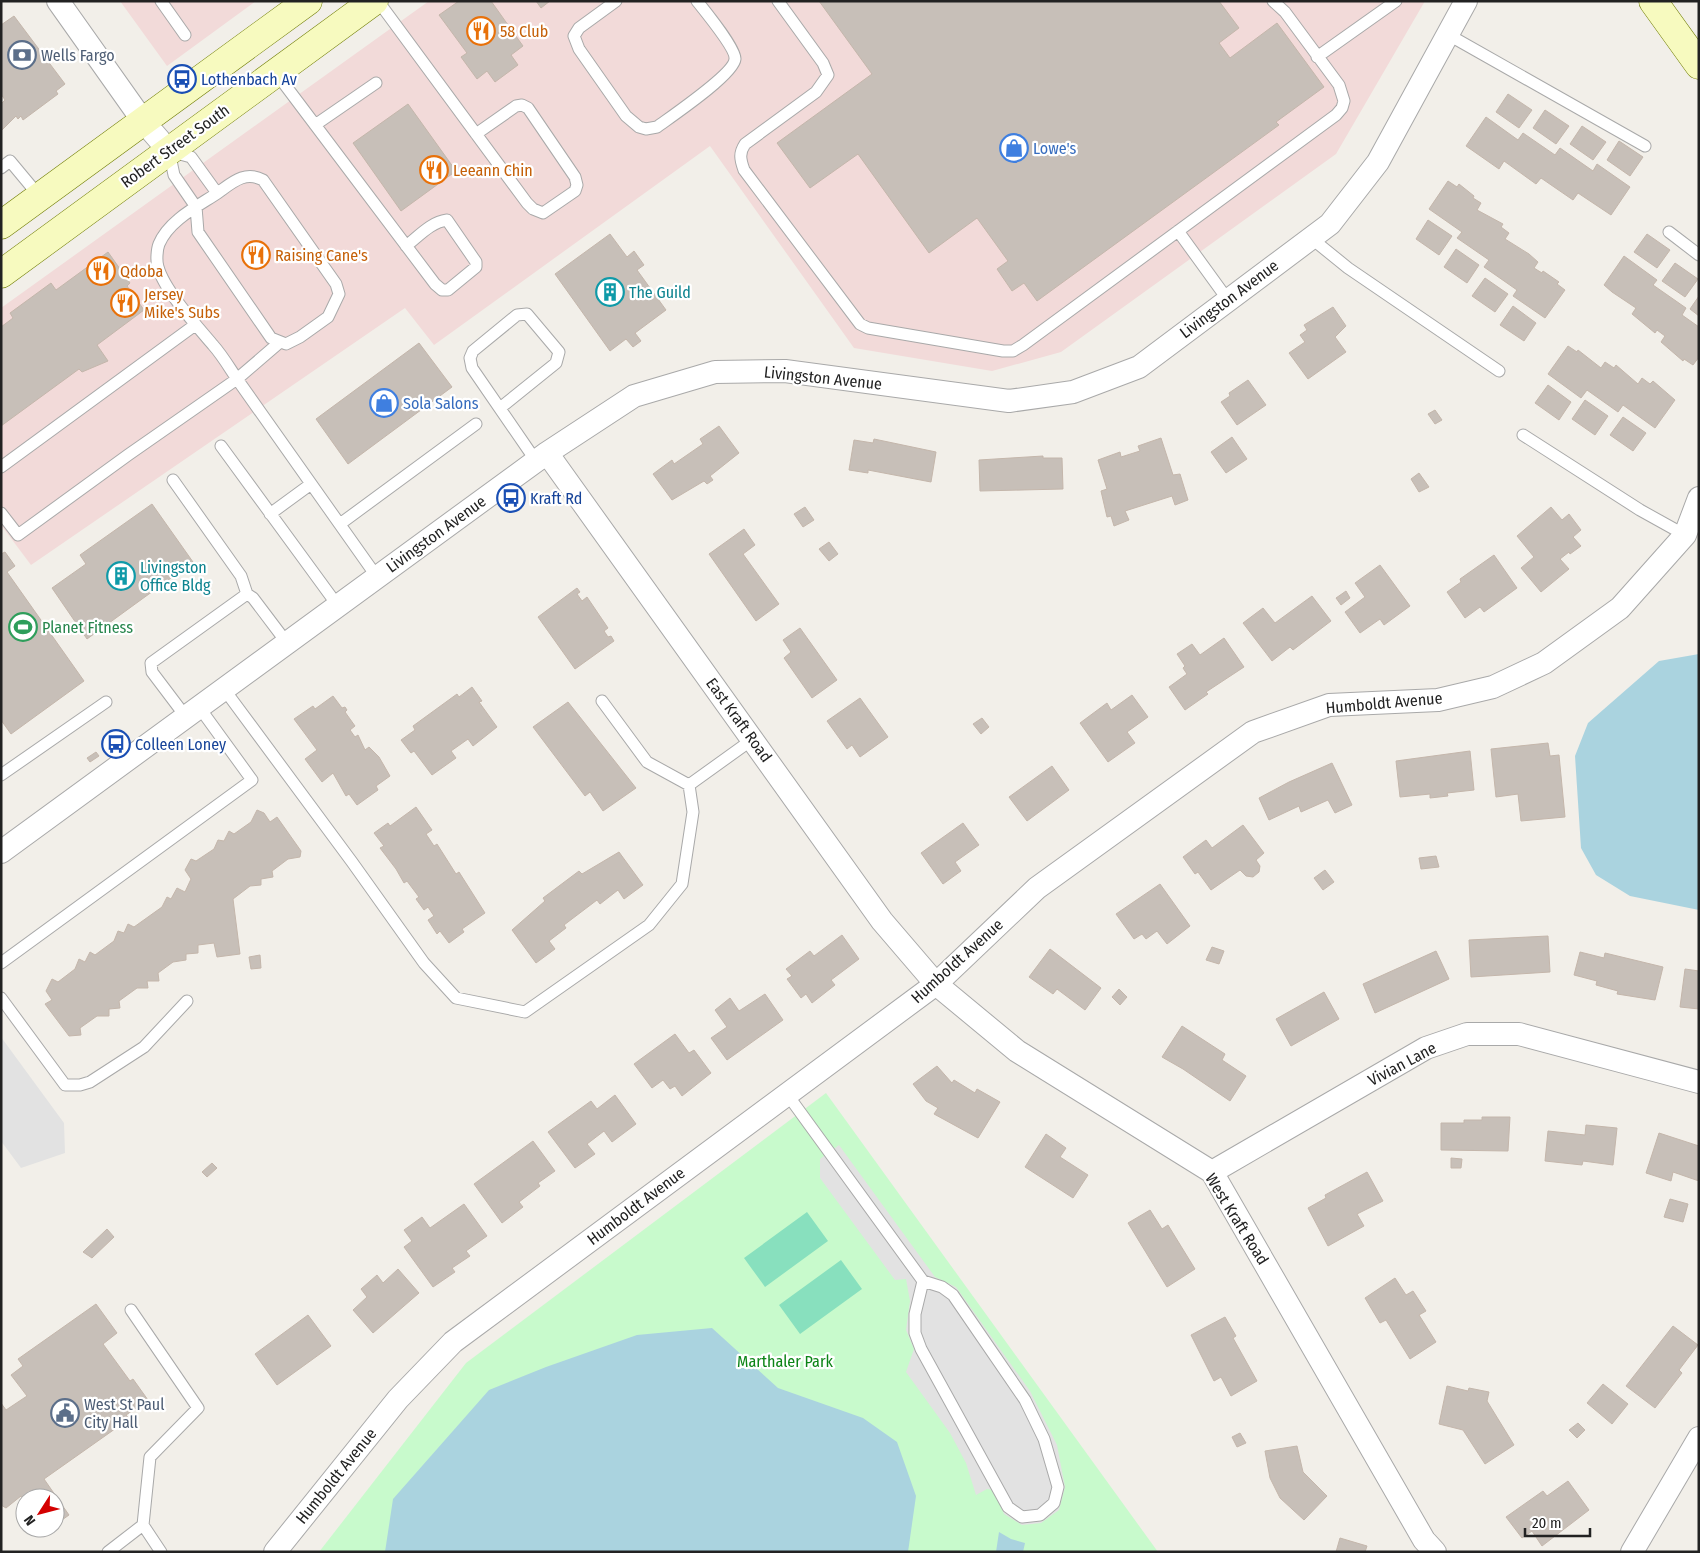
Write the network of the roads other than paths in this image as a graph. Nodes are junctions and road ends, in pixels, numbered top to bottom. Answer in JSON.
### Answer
{"nodes":[{"id":1,"x":58,"y":1,"type":"edge"},
{"id":2,"x":161,"y":1,"type":"edge"},
{"id":3,"x":308,"y":1,"type":"edge"},
{"id":4,"x":376,"y":1,"type":"edge"},
{"id":5,"x":616,"y":1,"type":"edge"},
{"id":6,"x":697,"y":1,"type":"edge"},
{"id":7,"x":778,"y":1,"type":"edge"},
{"id":8,"x":1273,"y":1,"type":"edge"},
{"id":9,"x":1396,"y":1,"type":"edge"},
{"id":10,"x":1466,"y":1,"type":"edge"},
{"id":11,"x":1653,"y":1,"type":"edge"},
{"id":12,"x":1447,"y":34,"type":"junction"},
{"id":13,"x":186,"y":35,"type":"dead end"},
{"id":14,"x":1317,"y":57,"type":"junction"},
{"id":15,"x":1699,"y":65,"type":"edge"},
{"id":16,"x":276,"y":73,"type":"junction"},
{"id":17,"x":376,"y":83,"type":"dead end"},
{"id":18,"x":143,"y":121,"type":"junction"},
{"id":19,"x":315,"y":125,"type":"junction"},
{"id":20,"x":476,"y":134,"type":"junction"},
{"id":21,"x":1645,"y":146,"type":"dead end"},
{"id":22,"x":169,"y":151,"type":"junction"},
{"id":23,"x":1,"y":168,"type":"edge"},
{"id":24,"x":217,"y":193,"type":"junction"},
{"id":25,"x":40,"y":197,"type":"junction"},
{"id":26,"x":196,"y":207,"type":"junction"},
{"id":27,"x":1,"y":226,"type":"edge"},
{"id":28,"x":1178,"y":231,"type":"junction"},
{"id":29,"x":1669,"y":232,"type":"dead end"},
{"id":30,"x":1311,"y":238,"type":"junction"},
{"id":31,"x":406,"y":246,"type":"junction"},
{"id":32,"x":1699,"y":254,"type":"edge"},
{"id":33,"x":1,"y":274,"type":"edge"},
{"id":34,"x":1228,"y":300,"type":"junction"},
{"id":35,"x":195,"y":325,"type":"junction"},
{"id":36,"x":280,"y":342,"type":"junction"},
{"id":37,"x":1498,"y":371,"type":"dead end"},
{"id":38,"x":238,"y":379,"type":"junction"},
{"id":39,"x":500,"y":408,"type":"junction"},
{"id":40,"x":476,"y":424,"type":"dead end"},
{"id":41,"x":1523,"y":436,"type":"dead end"},
{"id":42,"x":221,"y":446,"type":"dead end"},
{"id":43,"x":542,"y":457,"type":"junction"},
{"id":44,"x":1,"y":467,"type":"edge"},
{"id":45,"x":173,"y":480,"type":"dead end"},
{"id":46,"x":311,"y":484,"type":"junction"},
{"id":47,"x":1699,"y":498,"type":"edge"},
{"id":48,"x":1,"y":513,"type":"edge"},
{"id":49,"x":270,"y":514,"type":"junction"},
{"id":50,"x":340,"y":524,"type":"junction"},
{"id":51,"x":1685,"y":534,"type":"junction"},
{"id":52,"x":377,"y":577,"type":"junction"},
{"id":53,"x":247,"y":594,"type":"junction"},
{"id":54,"x":338,"y":606,"type":"junction"},
{"id":55,"x":287,"y":643,"type":"junction"},
{"id":56,"x":224,"y":689,"type":"junction"},
{"id":57,"x":602,"y":701,"type":"dead end"},
{"id":58,"x":106,"y":702,"type":"dead end"},
{"id":59,"x":192,"y":712,"type":"junction"},
{"id":60,"x":752,"y":739,"type":"junction"},
{"id":61,"x":2,"y":772,"type":"edge"},
{"id":62,"x":689,"y":785,"type":"junction"},
{"id":63,"x":1,"y":852,"type":"edge"},
{"id":64,"x":1,"y":962,"type":"edge"},
{"id":65,"x":936,"y":984,"type":"junction"},
{"id":66,"x":1,"y":998,"type":"edge"},
{"id":67,"x":187,"y":1002,"type":"dead end"},
{"id":68,"x":1699,"y":1082,"type":"edge"},
{"id":69,"x":787,"y":1094,"type":"junction"},
{"id":70,"x":1212,"y":1172,"type":"junction"},
{"id":71,"x":924,"y":1281,"type":"junction"},
{"id":72,"x":131,"y":1310,"type":"dead end"},
{"id":73,"x":1699,"y":1438,"type":"edge"},
{"id":74,"x":143,"y":1525,"type":"junction"},
{"id":75,"x":108,"y":1552,"type":"edge"},
{"id":76,"x":161,"y":1552,"type":"edge"},
{"id":77,"x":275,"y":1552,"type":"edge"},
{"id":78,"x":1435,"y":1552,"type":"edge"},
{"id":79,"x":1632,"y":1552,"type":"edge"}],
"edges":[{"from":1,"to":18,"type":"street"},
{"from":2,"to":13,"type":"lane"},
{"from":3,"to":18,"type":"main road"},
{"from":4,"to":16,"type":"main road","name":"Robert Street South"},
{"from":4,"to":20,"type":"lane"},
{"from":5,"to":6,"type":"lane"},
{"from":7,"to":28,"type":"lane"},
{"from":8,"to":14,"type":"lane"},
{"from":9,"to":14,"type":"lane"},
{"from":10,"to":12,"type":"street","name":"Livingston Avenue"},
{"from":11,"to":15,"type":"main road"},
{"from":12,"to":21,"type":"lane"},
{"from":12,"to":30,"type":"street","name":"Livingston Avenue"},
{"from":14,"to":28,"type":"lane"},
{"from":16,"to":19,"type":"lane"},
{"from":16,"to":22,"type":"main road","name":"Robert Street South"},
{"from":17,"to":19,"type":"lane"},
{"from":18,"to":22,"type":"street"},
{"from":18,"to":25,"type":"main road"},
{"from":19,"to":31,"type":"lane"},
{"from":20,"to":20,"type":"lane"},
{"from":22,"to":24,"type":"lane"},
{"from":22,"to":26,"type":"lane"},
{"from":22,"to":33,"type":"main road","name":"Robert Street South"},
{"from":23,"to":25,"type":"lane"},
{"from":24,"to":26,"type":"lane"},
{"from":24,"to":36,"type":"lane"},
{"from":25,"to":27,"type":"main road"},
{"from":26,"to":35,"type":"lane"},
{"from":26,"to":36,"type":"lane"},
{"from":28,"to":34,"type":"lane"},
{"from":29,"to":32,"type":"lane"},
{"from":30,"to":34,"type":"street","name":"Livingston Avenue"},
{"from":30,"to":37,"type":"lane"},
{"from":31,"to":31,"type":"lane"},
{"from":34,"to":43,"type":"street","name":"Livingston Avenue"},
{"from":35,"to":38,"type":"lane"},
{"from":35,"to":44,"type":"lane"},
{"from":36,"to":38,"type":"lane"},
{"from":38,"to":46,"type":"lane"},
{"from":38,"to":48,"type":"lane"},
{"from":39,"to":39,"type":"lane"},
{"from":39,"to":43,"type":"lane"},
{"from":40,"to":50,"type":"lane"},
{"from":41,"to":51,"type":"lane"},
{"from":42,"to":49,"type":"lane"},
{"from":43,"to":52,"type":"street","name":"Livingston Avenue"},
{"from":43,"to":60,"type":"street","name":"East Kraft Road"},
{"from":45,"to":53,"type":"lane"},
{"from":46,"to":49,"type":"lane"},
{"from":46,"to":50,"type":"lane"},
{"from":47,"to":51,"type":"street","name":"Humboldt Avenue"},
{"from":49,"to":54,"type":"lane"},
{"from":50,"to":52,"type":"lane"},
{"from":51,"to":65,"type":"street","name":"Humboldt Avenue"},
{"from":52,"to":54,"type":"street","name":"Livingston Avenue"},
{"from":53,"to":55,"type":"lane"},
{"from":53,"to":59,"type":"lane"},
{"from":54,"to":55,"type":"street","name":"Livingston Avenue"},
{"from":55,"to":56,"type":"street","name":"Livingston Avenue"},
{"from":56,"to":59,"type":"street","name":"Livingston Avenue"},
{"from":56,"to":62,"type":"lane"},
{"from":57,"to":62,"type":"lane"},
{"from":58,"to":61,"type":"lane"},
{"from":59,"to":63,"type":"street","name":"Livingston Avenue"},
{"from":59,"to":64,"type":"lane"},
{"from":60,"to":62,"type":"lane"},
{"from":60,"to":65,"type":"street","name":"East Kraft Road"},
{"from":65,"to":69,"type":"street","name":"Humboldt Avenue"},
{"from":65,"to":70,"type":"street","name":"West Kraft Road"},
{"from":66,"to":67,"type":"lane"},
{"from":68,"to":70,"type":"street","name":"Vivian Lane"},
{"from":69,"to":71,"type":"lane"},
{"from":69,"to":77,"type":"street","name":"Humboldt Avenue"},
{"from":70,"to":78,"type":"street","name":"West Kraft Road"},
{"from":71,"to":71,"type":"lane"},
{"from":72,"to":74,"type":"lane"},
{"from":73,"to":79,"type":"street"},
{"from":74,"to":75,"type":"lane"},
{"from":74,"to":76,"type":"lane"}]}
